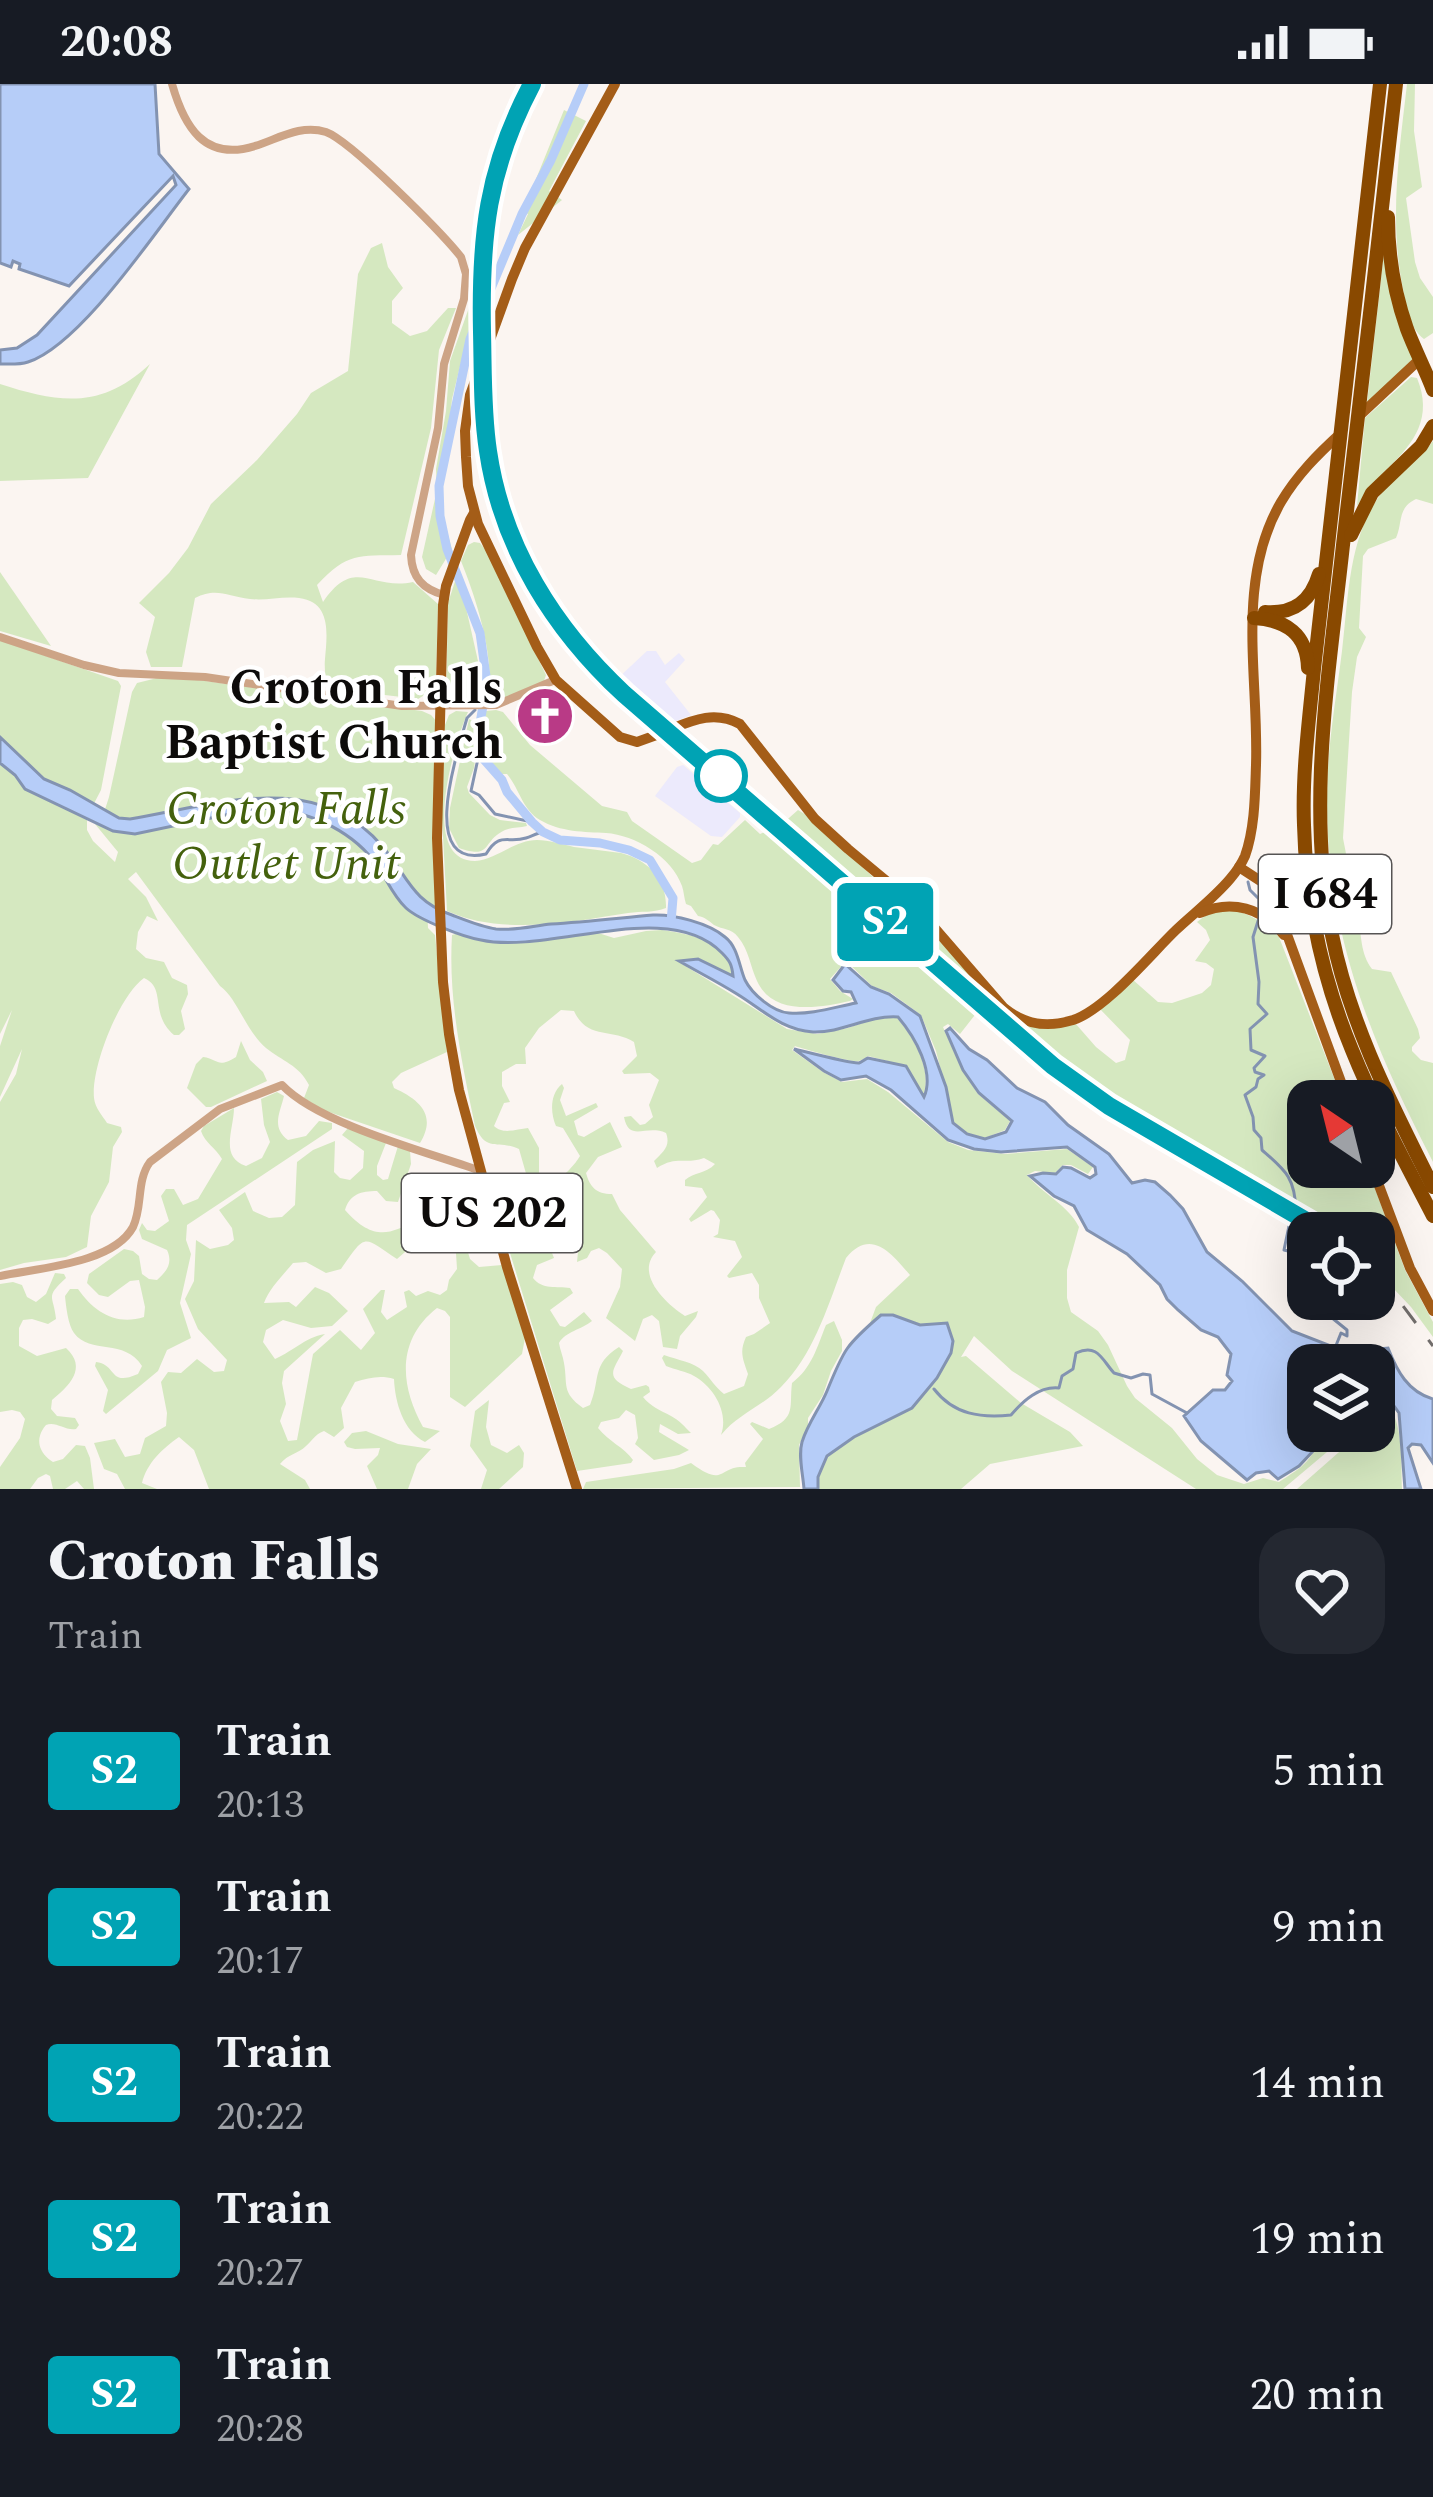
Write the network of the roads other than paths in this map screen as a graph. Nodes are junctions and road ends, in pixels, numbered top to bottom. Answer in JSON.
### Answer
{"nodes":[{"id":1,"x":172,"y":84,"type":"edge"},
{"id":2,"x":615,"y":84,"type":"edge"},
{"id":3,"x":1380,"y":84,"type":"edge"},
{"id":4,"x":1396,"y":84,"type":"edge"},
{"id":5,"x":1386,"y":177,"type":"junction"},
{"id":6,"x":1433,"y":347,"type":"edge"},
{"id":7,"x":1420,"y":359,"type":"junction"},
{"id":8,"x":1433,"y":390,"type":"edge"},
{"id":9,"x":1433,"y":426,"type":"edge"},
{"id":10,"x":475,"y":514,"type":"junction"},
{"id":11,"x":1335,"y":555,"type":"junction"},
{"id":12,"x":444,"y":595,"type":"junction"},
{"id":13,"x":1254,"y":615,"type":"junction"},
{"id":14,"x":0,"y":637,"type":"edge"},
{"id":15,"x":556,"y":680,"type":"junction"},
{"id":16,"x":440,"y":707,"type":"junction"},
{"id":17,"x":1310,"y":710,"type":"junction"},
{"id":18,"x":1240,"y":867,"type":"junction"},
{"id":19,"x":1186,"y":920,"type":"junction"},
{"id":20,"x":1295,"y":959,"type":"junction"},
{"id":21,"x":1340,"y":1080,"type":"edge"},
{"id":22,"x":481,"y":1171,"type":"junction"},
{"id":23,"x":1433,"y":1187,"type":"edge"},
{"id":24,"x":1380,"y":1188,"type":"edge"},
{"id":25,"x":1433,"y":1216,"type":"edge"},
{"id":26,"x":0,"y":1276,"type":"edge"},
{"id":27,"x":1433,"y":1312,"type":"edge"},
{"id":28,"x":577,"y":1489,"type":"edge"}],
"edges":[{"from":1,"to":12,"type":"street"},
{"from":2,"to":10,"type":"main road"},
{"from":3,"to":11,"type":"highway","number":"I 684"},
{"from":4,"to":5,"type":"highway","number":"I 684"},
{"from":5,"to":7,"type":"highway"},
{"from":5,"to":11,"type":"highway","number":"I 684"},
{"from":6,"to":7,"type":"street"},
{"from":7,"to":8,"type":"highway"},
{"from":7,"to":13,"type":"main road"},
{"from":9,"to":11,"type":"highway"},
{"from":10,"to":12,"type":"main road","number":"US 202"},
{"from":10,"to":15,"type":"main road"},
{"from":11,"to":13,"type":"highway"},
{"from":11,"to":17,"type":"highway","number":"I 684"},
{"from":11,"to":23,"type":"highway","number":"I 684"},
{"from":12,"to":16,"type":"main road","number":"US 202"},
{"from":13,"to":17,"type":"highway"},
{"from":13,"to":18,"type":"main road"},
{"from":14,"to":16,"type":"street"},
{"from":15,"to":16,"type":"street"},
{"from":15,"to":19,"type":"main road"},
{"from":16,"to":22,"type":"main road","number":"US 202"},
{"from":17,"to":25,"type":"highway","number":"I 684"},
{"from":18,"to":19,"type":"main road"},
{"from":18,"to":20,"type":"main road"},
{"from":19,"to":20,"type":"main road"},
{"from":20,"to":21,"type":"main road"},
{"from":22,"to":26,"type":"street"},
{"from":22,"to":28,"type":"main road","number":"US 202"},
{"from":24,"to":27,"type":"main road"}]}
